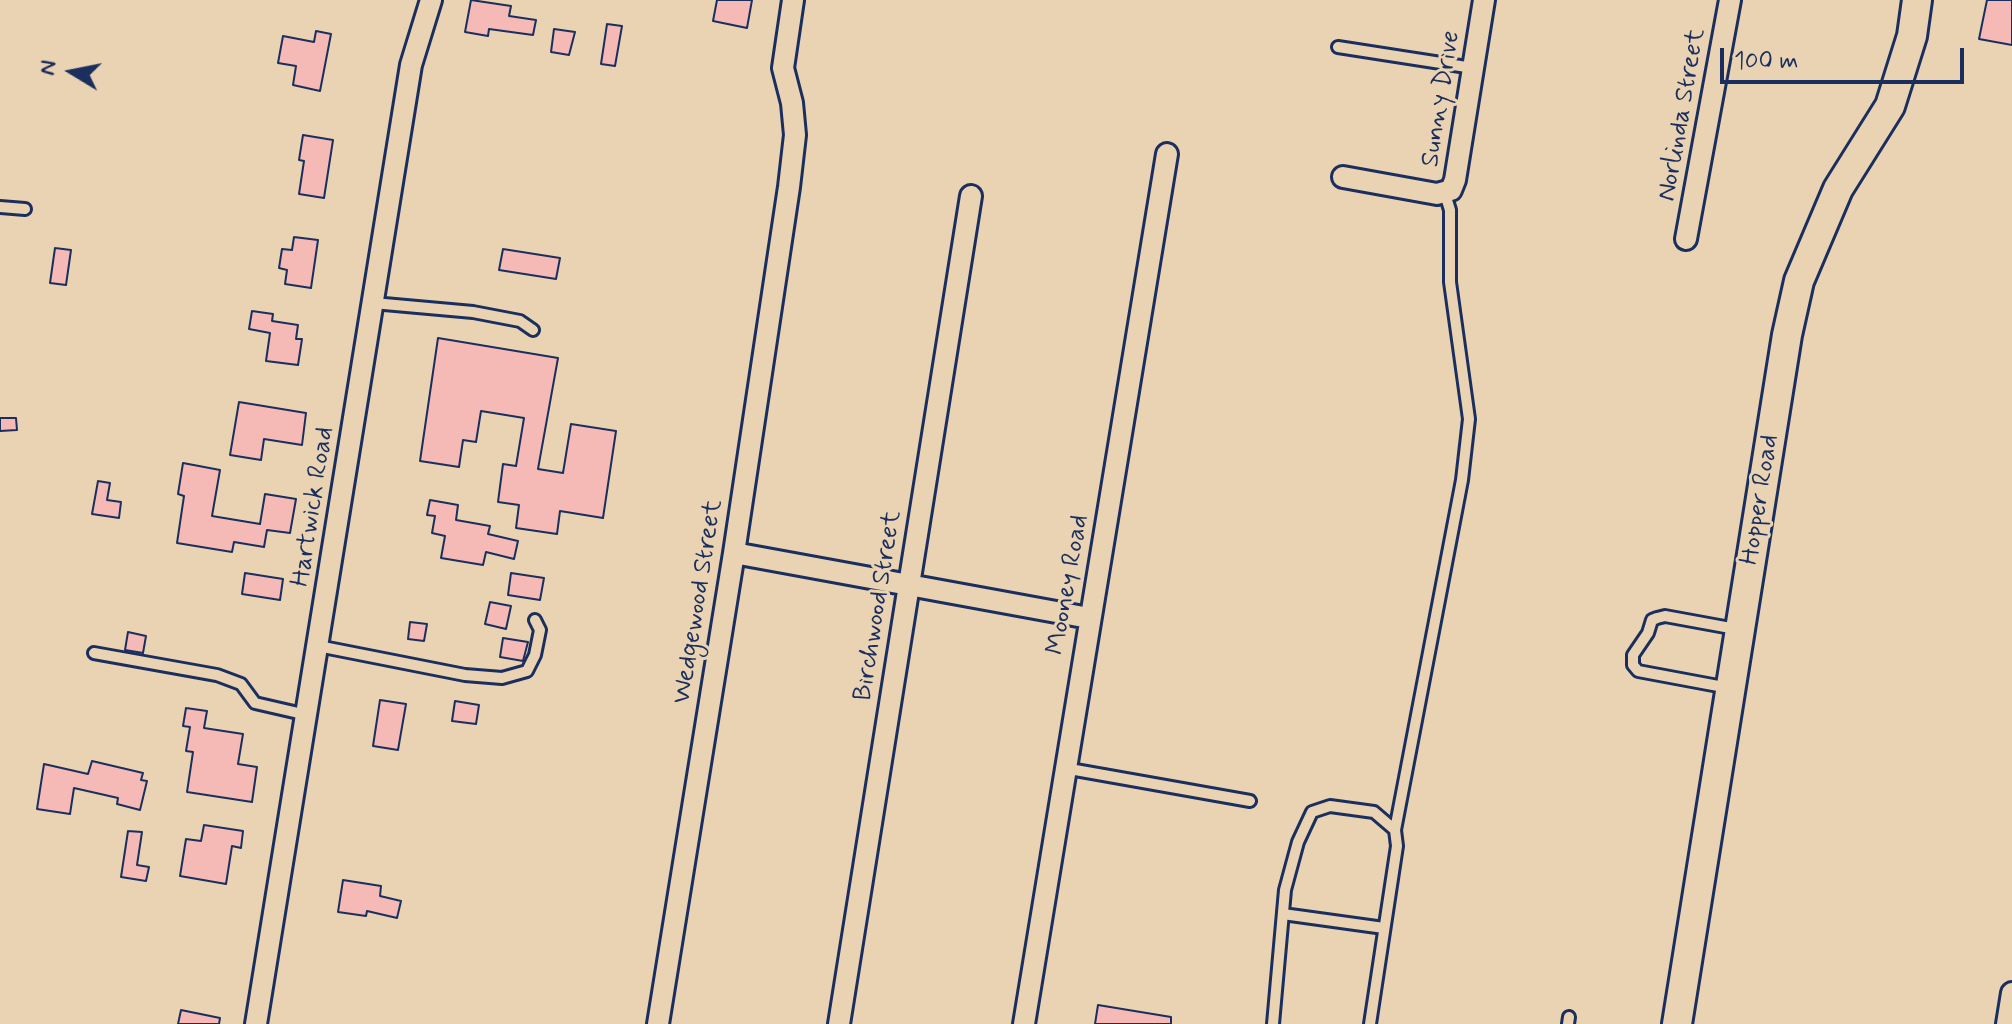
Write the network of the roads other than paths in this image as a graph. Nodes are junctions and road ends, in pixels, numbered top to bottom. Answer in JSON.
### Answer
{"nodes":[{"id":1,"x":793,"y":0,"type":"edge"},
{"id":2,"x":1484,"y":0,"type":"edge"},
{"id":3,"x":1730,"y":0,"type":"edge"},
{"id":4,"x":1917,"y":0,"type":"edge"},
{"id":5,"x":426,"y":1,"type":"edge"},
{"id":6,"x":1338,"y":47,"type":"dead end"},
{"id":7,"x":1473,"y":68,"type":"junction"},
{"id":8,"x":1167,"y":154,"type":"dead end"},
{"id":9,"x":1343,"y":177,"type":"dead end"},
{"id":10,"x":1445,"y":194,"type":"junction"},
{"id":11,"x":971,"y":196,"type":"dead end"},
{"id":12,"x":0,"y":207,"type":"edge"},
{"id":13,"x":25,"y":209,"type":"dead end"},
{"id":14,"x":1686,"y":239,"type":"dead end"},
{"id":15,"x":373,"y":303,"type":"junction"},
{"id":16,"x":533,"y":330,"type":"dead end"},
{"id":17,"x":734,"y":553,"type":"junction"},
{"id":18,"x":908,"y":585,"type":"junction"},
{"id":19,"x":1089,"y":618,"type":"junction"},
{"id":20,"x":535,"y":620,"type":"dead end"},
{"id":21,"x":1740,"y":630,"type":"junction"},
{"id":22,"x":318,"y":646,"type":"junction"},
{"id":23,"x":94,"y":653,"type":"dead end"},
{"id":24,"x":1731,"y":688,"type":"junction"},
{"id":25,"x":307,"y":715,"type":"junction"},
{"id":26,"x":1064,"y":768,"type":"junction"},
{"id":27,"x":1250,"y":801,"type":"dead end"},
{"id":28,"x":1395,"y":830,"type":"junction"},
{"id":29,"x":1283,"y":914,"type":"junction"},
{"id":30,"x":1384,"y":928,"type":"junction"},
{"id":31,"x":2012,"y":993,"type":"edge"},
{"id":32,"x":256,"y":1024,"type":"edge"},
{"id":33,"x":658,"y":1024,"type":"edge"},
{"id":34,"x":839,"y":1024,"type":"edge"},
{"id":35,"x":1024,"y":1024,"type":"edge"},
{"id":36,"x":1273,"y":1024,"type":"edge"},
{"id":37,"x":1370,"y":1024,"type":"edge"},
{"id":38,"x":1677,"y":1024,"type":"edge"},
{"id":39,"x":2007,"y":1024,"type":"edge"}],
"edges":[{"from":1,"to":17,"type":"street","name":"Wedgewood Street"},
{"from":2,"to":7,"type":"street","name":"Sunny Drive"},
{"from":3,"to":14,"type":"street","name":"Norlinda Street"},
{"from":4,"to":21,"type":"main road","name":"Hopper Road"},
{"from":5,"to":15,"type":"street","name":"Hartwick Road"},
{"from":6,"to":7,"type":"lane"},
{"from":7,"to":10,"type":"street","name":"Sunny Drive"},
{"from":8,"to":19,"type":"street","name":"Mooney Road"},
{"from":9,"to":10,"type":"street","name":"Sunny Drive"},
{"from":10,"to":28,"type":"lane"},
{"from":11,"to":18,"type":"street","name":"Birchwood Street"},
{"from":12,"to":13,"type":"lane"},
{"from":15,"to":16,"type":"lane"},
{"from":15,"to":22,"type":"street","name":"Hartwick Road"},
{"from":17,"to":18,"type":"street"},
{"from":17,"to":33,"type":"street","name":"Wedgewood Street"},
{"from":18,"to":19,"type":"street"},
{"from":18,"to":34,"type":"street","name":"Birchwood Street"},
{"from":19,"to":26,"type":"street","name":"Mooney Road"},
{"from":20,"to":22,"type":"lane"},
{"from":21,"to":24,"type":"main road","name":"Hopper Road"},
{"from":21,"to":24,"type":"lane"},
{"from":22,"to":25,"type":"street","name":"Hartwick Road"},
{"from":23,"to":25,"type":"lane"},
{"from":24,"to":38,"type":"main road","name":"Hopper Road"},
{"from":25,"to":32,"type":"street","name":"Hartwick Road"},
{"from":26,"to":27,"type":"lane"},
{"from":26,"to":35,"type":"street","name":"Mooney Road"},
{"from":28,"to":29,"type":"lane"},
{"from":28,"to":30,"type":"lane"},
{"from":29,"to":30,"type":"lane"},
{"from":29,"to":36,"type":"lane"},
{"from":30,"to":37,"type":"lane"},
{"from":31,"to":39,"type":"street"}]}
